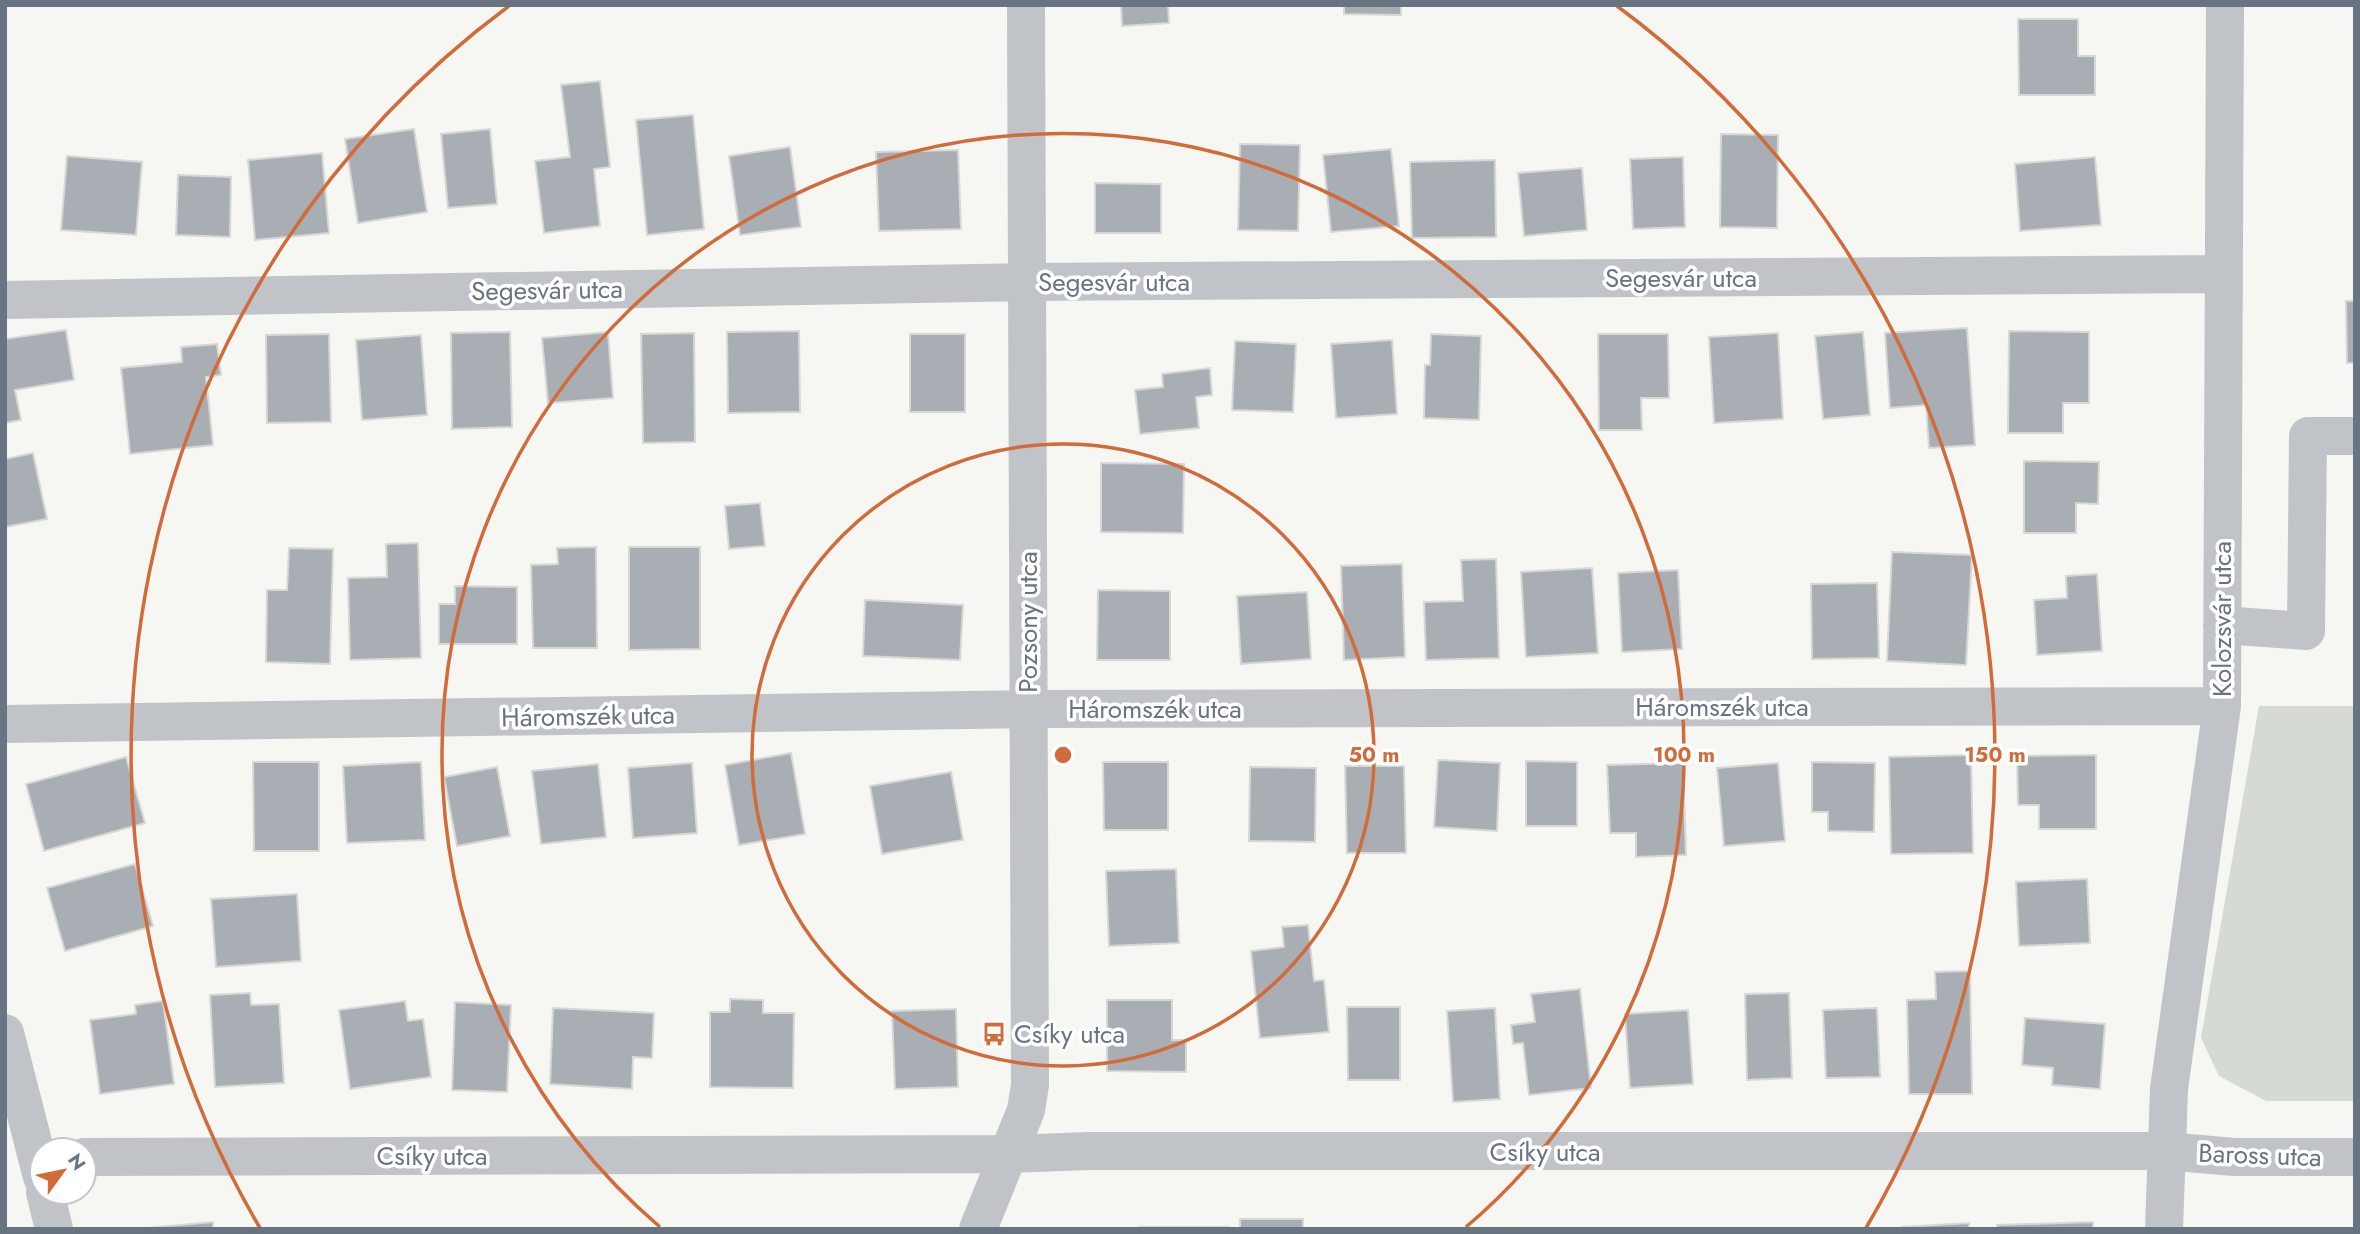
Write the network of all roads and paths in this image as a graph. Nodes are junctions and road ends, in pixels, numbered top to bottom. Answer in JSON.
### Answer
{"nodes":[{"id":1,"x":1026,"y":5,"type":"edge"},
{"id":2,"x":2225,"y":5,"type":"edge"},
{"id":3,"x":2223,"y":274,"type":"junction"},
{"id":4,"x":1027,"y":282,"type":"junction"},
{"id":5,"x":5,"y":300,"type":"edge"},
{"id":6,"x":2355,"y":436,"type":"edge"},
{"id":7,"x":2222,"y":625,"type":"junction"},
{"id":8,"x":2222,"y":706,"type":"junction"},
{"id":9,"x":1028,"y":709,"type":"junction"},
{"id":10,"x":5,"y":724,"type":"edge"},
{"id":11,"x":5,"y":1033,"type":"edge"},
{"id":12,"x":28,"y":1142,"type":"edge"},
{"id":13,"x":2166,"y":1151,"type":"junction"},
{"id":14,"x":1008,"y":1154,"type":"junction"},
{"id":15,"x":98,"y":1157,"type":"edge"},
{"id":16,"x":2355,"y":1157,"type":"edge"},
{"id":17,"x":46,"y":1206,"type":"edge"},
{"id":18,"x":54,"y":1229,"type":"edge"},
{"id":19,"x":978,"y":1229,"type":"edge"},
{"id":20,"x":2164,"y":1229,"type":"edge"}],
"edges":[{"from":1,"to":4,"type":"street","name":"Pozsony utca"},
{"from":2,"to":3,"type":"street","name":"Kolozsvár utca"},
{"from":3,"to":4,"type":"street","name":"Segesvár utca"},
{"from":3,"to":7,"type":"street","name":"Kolozsvár utca"},
{"from":4,"to":5,"type":"street","name":"Segesvár utca"},
{"from":4,"to":9,"type":"street","name":"Pozsony utca"},
{"from":6,"to":7,"type":"street"},
{"from":7,"to":8,"type":"street","name":"Kolozsvár utca"},
{"from":8,"to":9,"type":"street","name":"Háromszék utca"},
{"from":8,"to":13,"type":"street","name":"Kolozsvár utca"},
{"from":9,"to":10,"type":"street","name":"Háromszék utca"},
{"from":9,"to":14,"type":"street","name":"Pozsony utca"},
{"from":11,"to":12,"type":"street"},
{"from":13,"to":14,"type":"street","name":"Csíky utca"},
{"from":13,"to":16,"type":"street","name":"Baross utca"},
{"from":13,"to":20,"type":"street","name":"Kolozsvár utca"},
{"from":14,"to":15,"type":"street","name":"Csíky utca"},
{"from":14,"to":19,"type":"street","name":"Pozsony utca"},
{"from":17,"to":18,"type":"street"}]}
